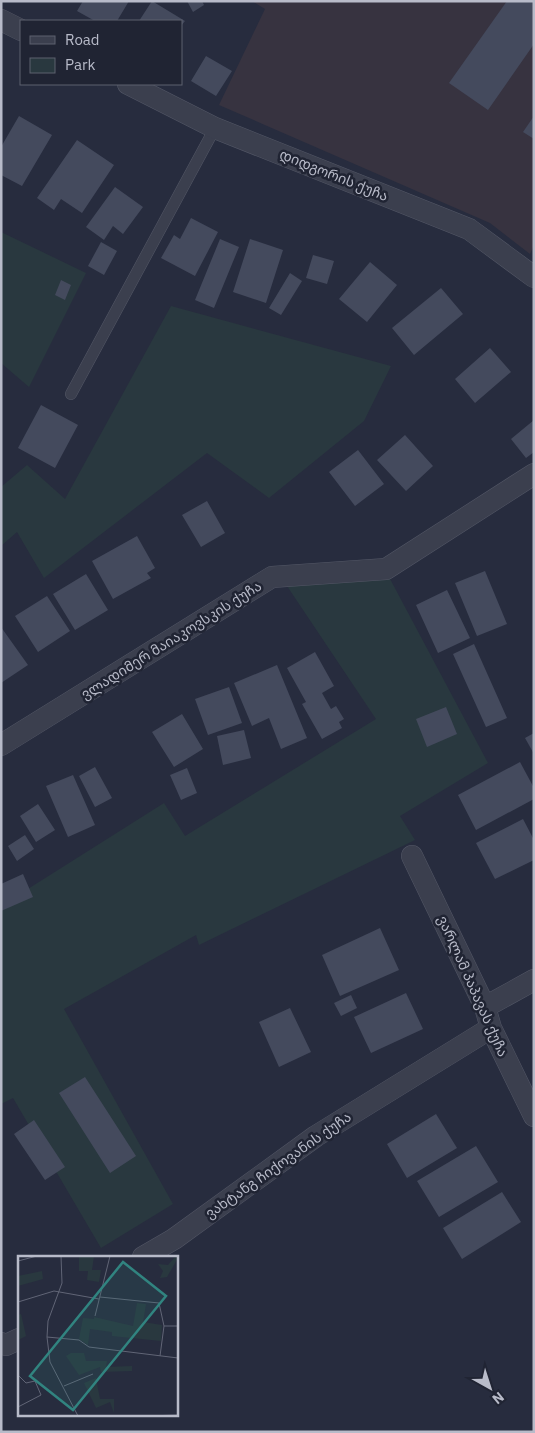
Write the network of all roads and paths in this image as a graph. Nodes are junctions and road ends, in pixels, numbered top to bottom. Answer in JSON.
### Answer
{"nodes":[{"id":1,"x":1,"y":20,"type":"edge"},
{"id":2,"x":20,"y":30,"type":"edge"},
{"id":3,"x":130,"y":85,"type":"edge"},
{"id":4,"x":216,"y":128,"type":"junction"},
{"id":5,"x":534,"y":277,"type":"edge"},
{"id":6,"x":71,"y":394,"type":"dead end"},
{"id":7,"x":534,"y":474,"type":"edge"},
{"id":8,"x":1,"y":744,"type":"edge"},
{"id":9,"x":412,"y":856,"type":"dead end"},
{"id":10,"x":534,"y":980,"type":"edge"},
{"id":11,"x":485,"y":1006,"type":"junction"},
{"id":12,"x":491,"y":1028,"type":"junction"},
{"id":13,"x":534,"y":1116,"type":"edge"},
{"id":14,"x":145,"y":1256,"type":"edge"},
{"id":15,"x":18,"y":1339,"type":"edge"},
{"id":16,"x":1,"y":1343,"type":"edge"}],
"edges":[{"from":1,"to":2,"type":"street"},
{"from":3,"to":4,"type":"street","name":"დიდგორის ქუჩა"},
{"from":4,"to":5,"type":"street","name":"დიდგორის ქუჩა"},
{"from":4,"to":6,"type":"lane"},
{"from":7,"to":8,"type":"street","name":"ვლადიმერ მაიაკოვსკის ქუჩა"},
{"from":9,"to":11,"type":"street","name":"ვარლამ პაპავას ქუჩა"},
{"from":10,"to":11,"type":"street"},
{"from":11,"to":12,"type":"street","name":"ვარლამ პაპავას ქუჩა"},
{"from":12,"to":13,"type":"street","name":"ვარლამ პაპავას ქუჩა"},
{"from":12,"to":14,"type":"street","name":"ვახტანგ ჩიქოვანის ქუჩა"},
{"from":15,"to":16,"type":"street"}]}
